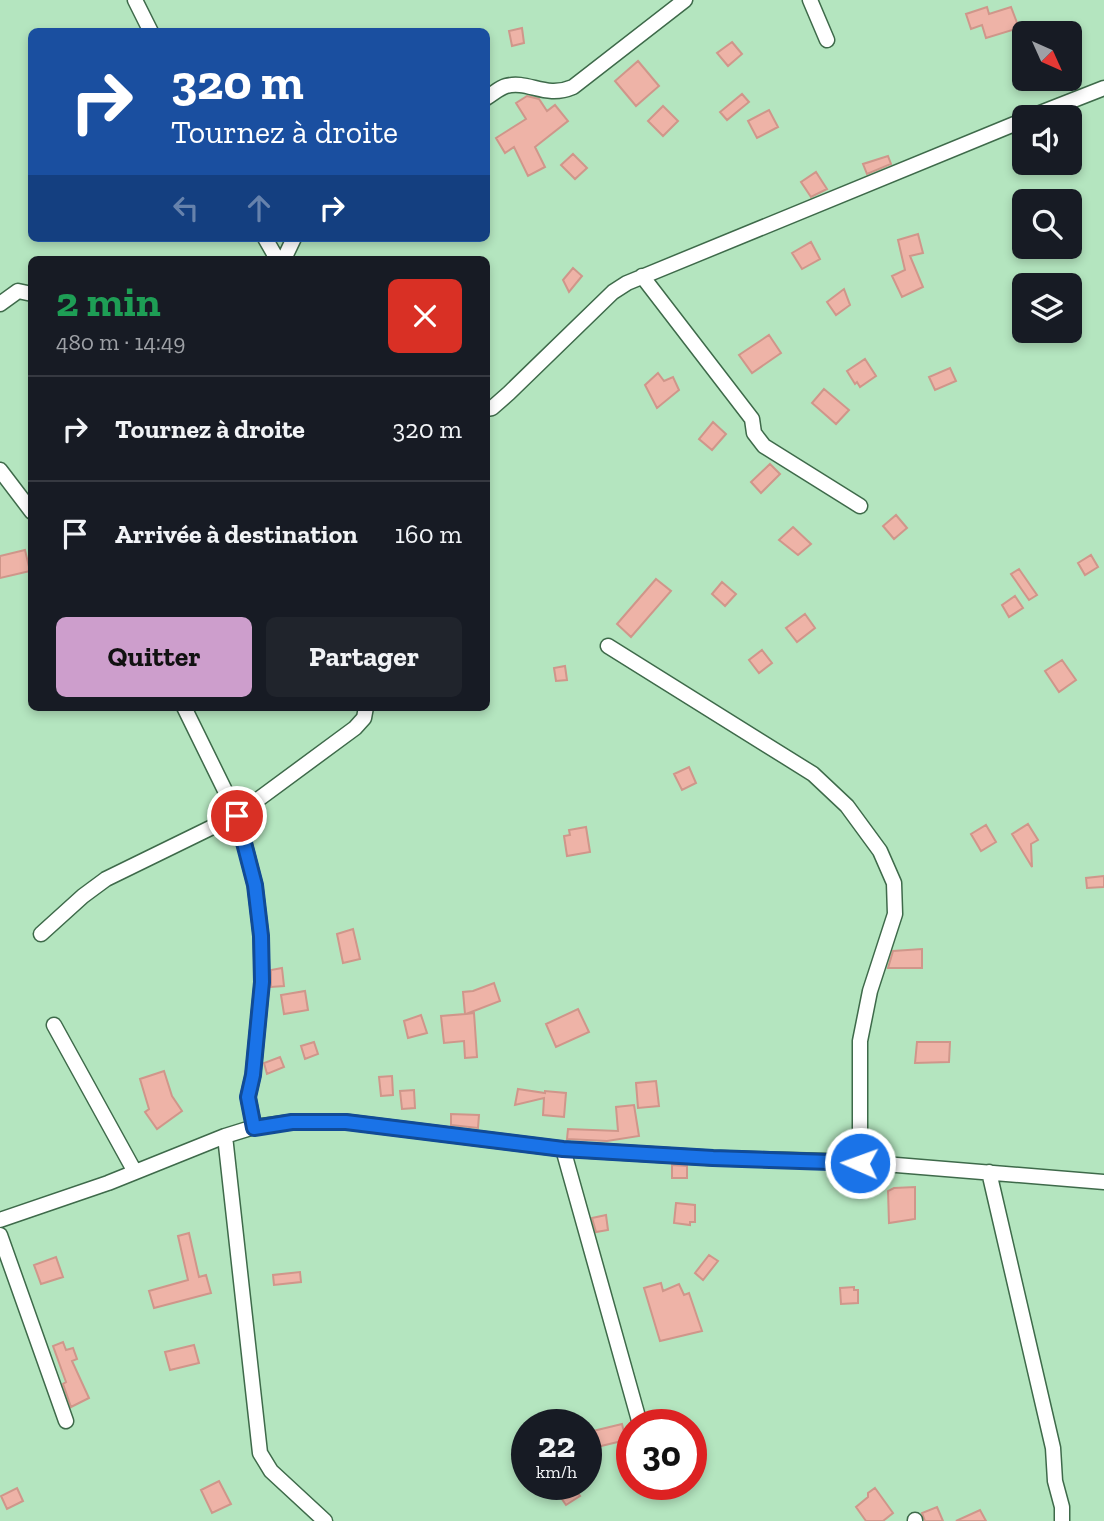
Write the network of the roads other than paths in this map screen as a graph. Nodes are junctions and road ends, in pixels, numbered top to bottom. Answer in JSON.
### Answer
{"nodes":[{"id":1,"x":135,"y":0,"type":"edge"},
{"id":2,"x":685,"y":0,"type":"edge"},
{"id":3,"x":810,"y":0,"type":"edge"},
{"id":4,"x":149,"y":28,"type":"edge"},
{"id":5,"x":827,"y":40,"type":"dead end"},
{"id":6,"x":1104,"y":88,"type":"edge"},
{"id":7,"x":490,"y":96,"type":"edge"},
{"id":8,"x":1061,"y":105,"type":"edge"},
{"id":9,"x":1012,"y":125,"type":"edge"},
{"id":10,"x":642,"y":276,"type":"junction"},
{"id":11,"x":28,"y":293,"type":"edge"},
{"id":12,"x":0,"y":304,"type":"edge"},
{"id":13,"x":490,"y":408,"type":"edge"},
{"id":14,"x":0,"y":470,"type":"edge"},
{"id":15,"x":860,"y":506,"type":"dead end"},
{"id":16,"x":28,"y":507,"type":"edge"},
{"id":17,"x":608,"y":646,"type":"dead end"},
{"id":18,"x":186,"y":711,"type":"edge"},
{"id":19,"x":365,"y":711,"type":"edge"},
{"id":20,"x":237,"y":816,"type":"junction"},
{"id":21,"x":41,"y":934,"type":"dead end"},
{"id":22,"x":54,"y":1026,"type":"dead end"},
{"id":23,"x":254,"y":1128,"type":"junction"},
{"id":24,"x":225,"y":1136,"type":"junction"},
{"id":25,"x":563,"y":1149,"type":"junction"},
{"id":26,"x":860,"y":1163,"type":"junction"},
{"id":27,"x":135,"y":1172,"type":"junction"},
{"id":28,"x":989,"y":1172,"type":"junction"},
{"id":29,"x":1104,"y":1182,"type":"edge"},
{"id":30,"x":0,"y":1220,"type":"edge"},
{"id":31,"x":0,"y":1235,"type":"edge"},
{"id":32,"x":636,"y":1409,"type":"edge"},
{"id":33,"x":66,"y":1421,"type":"dead end"},
{"id":34,"x":326,"y":1521,"type":"edge"},
{"id":35,"x":1062,"y":1521,"type":"edge"}],
"edges":[{"from":1,"to":4,"type":"street"},
{"from":2,"to":7,"type":"street"},
{"from":3,"to":5,"type":"street"},
{"from":6,"to":8,"type":"street"},
{"from":9,"to":10,"type":"street"},
{"from":10,"to":13,"type":"street"},
{"from":10,"to":15,"type":"street"},
{"from":11,"to":12,"type":"street"},
{"from":14,"to":16,"type":"street"},
{"from":17,"to":26,"type":"street"},
{"from":18,"to":20,"type":"street"},
{"from":19,"to":20,"type":"street"},
{"from":20,"to":21,"type":"street"},
{"from":20,"to":23,"type":"street"},
{"from":22,"to":27,"type":"street"},
{"from":23,"to":24,"type":"street"},
{"from":23,"to":25,"type":"street"},
{"from":24,"to":27,"type":"street"},
{"from":24,"to":34,"type":"street"},
{"from":25,"to":26,"type":"street"},
{"from":25,"to":32,"type":"street"},
{"from":26,"to":28,"type":"street"},
{"from":27,"to":30,"type":"street"},
{"from":28,"to":29,"type":"street"},
{"from":28,"to":35,"type":"street"},
{"from":31,"to":33,"type":"street"}]}
